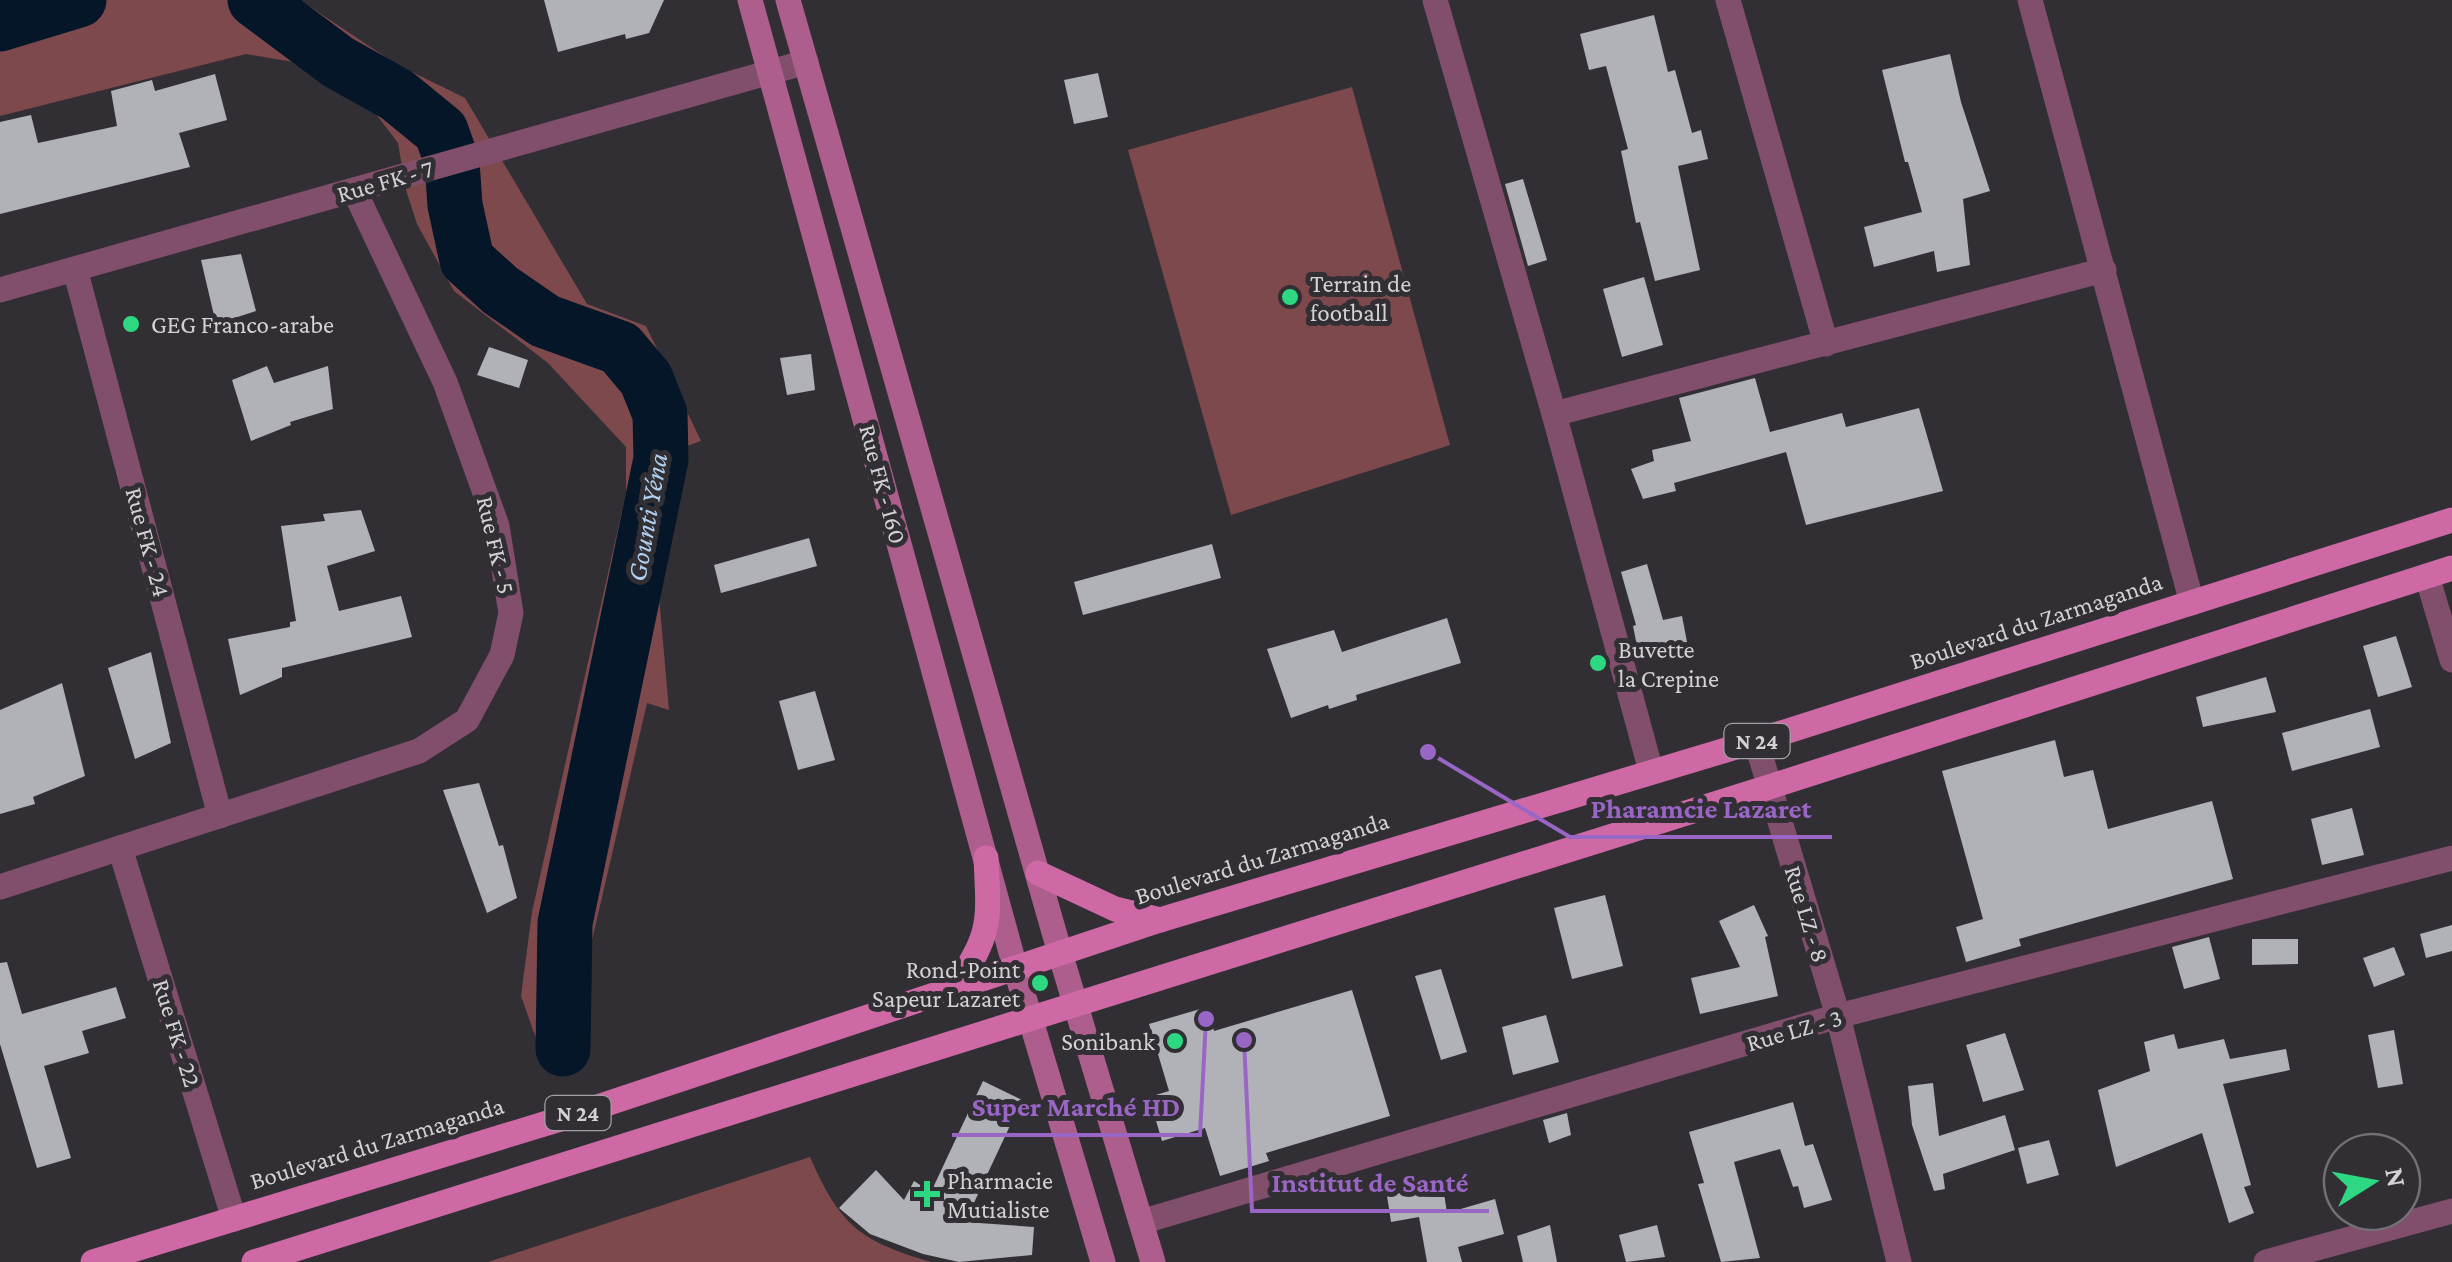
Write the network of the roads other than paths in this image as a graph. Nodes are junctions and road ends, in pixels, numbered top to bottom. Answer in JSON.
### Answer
{"nodes":[{"id":1,"x":750,"y":0,"type":"edge"},
{"id":2,"x":788,"y":0,"type":"edge"},
{"id":3,"x":1435,"y":0,"type":"edge"},
{"id":4,"x":1728,"y":0,"type":"edge"},
{"id":5,"x":2030,"y":0,"type":"edge"},
{"id":6,"x":806,"y":62,"type":"junction"},
{"id":7,"x":770,"y":71,"type":"junction"},
{"id":8,"x":354,"y":190,"type":"junction"},
{"id":9,"x":76,"y":269,"type":"junction"},
{"id":10,"x":2104,"y":270,"type":"junction"},
{"id":11,"x":0,"y":290,"type":"edge"},
{"id":12,"x":1826,"y":344,"type":"junction"},
{"id":13,"x":1554,"y":414,"type":"junction"},
{"id":14,"x":2452,"y":520,"type":"edge"},
{"id":15,"x":2440,"y":572,"type":"edge"},
{"id":16,"x":2192,"y":603,"type":"junction"},
{"id":17,"x":2452,"y":660,"type":"edge"},
{"id":18,"x":1756,"y":741,"type":"junction"},
{"id":19,"x":1652,"y":771,"type":"junction"},
{"id":20,"x":1769,"y":786,"type":"junction"},
{"id":21,"x":220,"y":816,"type":"junction"},
{"id":22,"x":120,"y":848,"type":"junction"},
{"id":23,"x":986,"y":858,"type":"junction"},
{"id":24,"x":2452,"y":858,"type":"edge"},
{"id":25,"x":1038,"y":873,"type":"junction"},
{"id":26,"x":0,"y":888,"type":"edge"},
{"id":27,"x":1160,"y":920,"type":"junction"},
{"id":28,"x":1060,"y":952,"type":"junction"},
{"id":29,"x":1015,"y":968,"type":"junction"},
{"id":30,"x":954,"y":988,"type":"junction"},
{"id":31,"x":1078,"y":1005,"type":"junction"},
{"id":32,"x":1838,"y":1016,"type":"junction"},
{"id":33,"x":1032,"y":1018,"type":"junction"},
{"id":34,"x":2452,"y":1211,"type":"edge"},
{"id":35,"x":234,"y":1219,"type":"junction"},
{"id":36,"x":1142,"y":1222,"type":"junction"},
{"id":37,"x":93,"y":1262,"type":"edge"},
{"id":38,"x":254,"y":1262,"type":"edge"},
{"id":39,"x":1103,"y":1262,"type":"edge"},
{"id":40,"x":1153,"y":1262,"type":"edge"},
{"id":41,"x":1899,"y":1262,"type":"edge"},
{"id":42,"x":2266,"y":1262,"type":"edge"}],
"edges":[{"from":1,"to":7,"type":"main road","name":"Rue FK - 160"},
{"from":2,"to":6,"type":"main road","name":"Rue FK - 160"},
{"from":3,"to":13,"type":"street"},
{"from":4,"to":12,"type":"street"},
{"from":5,"to":10,"type":"street"},
{"from":6,"to":7,"type":"street","name":"Rue FK - 7"},
{"from":6,"to":25,"type":"main road","name":"Rue FK - 160"},
{"from":7,"to":8,"type":"street","name":"Rue FK - 7"},
{"from":7,"to":23,"type":"main road","name":"Rue FK - 160"},
{"from":8,"to":9,"type":"street","name":"Rue FK - 7"},
{"from":8,"to":21,"type":"street","name":"Rue FK - 5"},
{"from":9,"to":11,"type":"street","name":"Rue FK - 7"},
{"from":9,"to":21,"type":"street","name":"Rue FK - 24"},
{"from":10,"to":12,"type":"street"},
{"from":10,"to":16,"type":"street"},
{"from":12,"to":13,"type":"street"},
{"from":13,"to":19,"type":"street"},
{"from":14,"to":16,"type":"main road","name":"Boulevard du Zarmaganda","number":"N 24"},
{"from":15,"to":17,"type":"street"},
{"from":15,"to":20,"type":"main road","number":"N 24"},
{"from":16,"to":18,"type":"main road","name":"Boulevard du Zarmaganda","number":"N 24"},
{"from":18,"to":19,"type":"main road","name":"Boulevard du Zarmaganda","number":"N 24"},
{"from":18,"to":20,"type":"street","name":"Rue LZ - 8"},
{"from":19,"to":27,"type":"main road","name":"Boulevard du Zarmaganda","number":"N 24"},
{"from":20,"to":31,"type":"main road","number":"N 24"},
{"from":20,"to":32,"type":"street","name":"Rue LZ - 8"},
{"from":21,"to":22,"type":"street","name":"Rue FK - 5"},
{"from":22,"to":26,"type":"street","name":"Rue FK - 5"},
{"from":22,"to":35,"type":"street","name":"Rue FK - 22"},
{"from":23,"to":29,"type":"main road","name":"Rue FK - 160"},
{"from":23,"to":30,"type":"main road"},
{"from":24,"to":32,"type":"street","name":"Rue LZ - 3"},
{"from":25,"to":27,"type":"main road"},
{"from":25,"to":28,"type":"main road","name":"Rue FK - 160"},
{"from":27,"to":28,"type":"main road","name":"Boulevard du Zarmaganda","number":"N 24"},
{"from":28,"to":29,"type":"main road","name":"Boulevard du Zarmaganda","number":"N 24"},
{"from":28,"to":31,"type":"main road","name":"Rue FK - 160"},
{"from":29,"to":30,"type":"main road","name":"Boulevard du Zarmaganda","number":"N 24"},
{"from":29,"to":33,"type":"main road","name":"Rue FK - 160"},
{"from":30,"to":35,"type":"main road","name":"Boulevard du Zarmaganda","number":"N 24"},
{"from":31,"to":33,"type":"main road","number":"N 24"},
{"from":31,"to":36,"type":"main road","name":"Rue FK - 160"},
{"from":32,"to":36,"type":"street","name":"Rue LZ - 3"},
{"from":32,"to":41,"type":"street","name":"Rue LZ - 8"},
{"from":33,"to":38,"type":"main road","number":"N 24"},
{"from":33,"to":39,"type":"main road","name":"Rue FK - 160"},
{"from":34,"to":42,"type":"street"},
{"from":35,"to":37,"type":"main road","name":"Boulevard du Zarmaganda","number":"N 24"},
{"from":36,"to":40,"type":"main road","name":"Rue FK - 160"}]}
